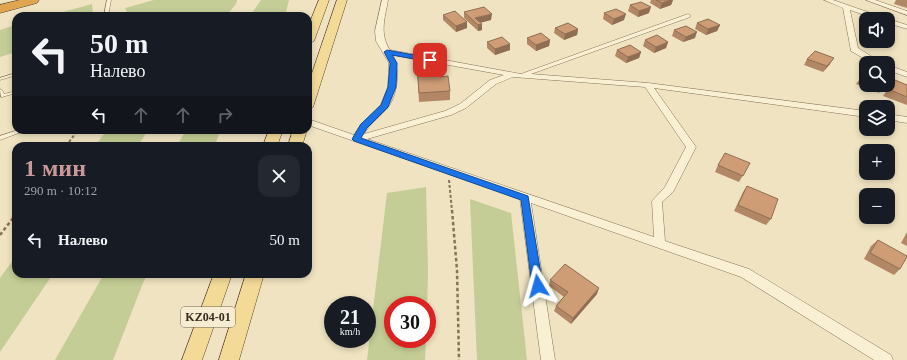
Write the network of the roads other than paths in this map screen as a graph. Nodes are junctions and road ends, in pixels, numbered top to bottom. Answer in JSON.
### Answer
{"nodes":[{"id":1,"x":10,"y":0,"type":"edge"},
{"id":2,"x":109,"y":0,"type":"edge"},
{"id":3,"x":324,"y":0,"type":"edge"},
{"id":4,"x":342,"y":0,"type":"edge"},
{"id":5,"x":385,"y":0,"type":"edge"},
{"id":6,"x":827,"y":0,"type":"edge"},
{"id":7,"x":869,"y":0,"type":"edge"},
{"id":8,"x":27,"y":1,"type":"edge"},
{"id":9,"x":0,"y":3,"type":"edge"},
{"id":10,"x":846,"y":6,"type":"junction"},
{"id":11,"x":0,"y":9,"type":"edge"},
{"id":12,"x":107,"y":12,"type":"edge"},
{"id":13,"x":863,"y":12,"type":"edge"},
{"id":14,"x":907,"y":13,"type":"edge"},
{"id":15,"x":688,"y":16,"type":"dead end"},
{"id":16,"x":895,"y":23,"type":"edge"},
{"id":17,"x":907,"y":27,"type":"edge"},
{"id":18,"x":312,"y":31,"type":"edge"},
{"id":19,"x":387,"y":52,"type":"junction"},
{"id":20,"x":864,"y":56,"type":"edge"},
{"id":21,"x":895,"y":70,"type":"edge"},
{"id":22,"x":12,"y":75,"type":"edge"},
{"id":23,"x":907,"y":75,"type":"edge"},
{"id":24,"x":517,"y":76,"type":"junction"},
{"id":25,"x":0,"y":79,"type":"edge"},
{"id":26,"x":648,"y":85,"type":"junction"},
{"id":27,"x":0,"y":90,"type":"edge"},
{"id":28,"x":312,"y":92,"type":"edge"},
{"id":29,"x":12,"y":93,"type":"edge"},
{"id":30,"x":859,"y":113,"type":"edge"},
{"id":31,"x":895,"y":118,"type":"edge"},
{"id":32,"x":907,"y":120,"type":"edge"},
{"id":33,"x":312,"y":123,"type":"edge"},
{"id":34,"x":12,"y":134,"type":"edge"},
{"id":35,"x":0,"y":138,"type":"edge"},
{"id":36,"x":356,"y":139,"type":"junction"},
{"id":37,"x":525,"y":198,"type":"junction"},
{"id":38,"x":660,"y":244,"type":"junction"},
{"id":39,"x":222,"y":278,"type":"edge"},
{"id":40,"x":254,"y":278,"type":"edge"},
{"id":41,"x":192,"y":360,"type":"edge"},
{"id":42,"x":229,"y":360,"type":"edge"},
{"id":43,"x":548,"y":360,"type":"edge"},
{"id":44,"x":886,"y":360,"type":"edge"}],
"edges":[{"from":1,"to":9,"type":"highway"},
{"from":2,"to":12,"type":"lane"},
{"from":3,"to":18,"type":"main road"},
{"from":4,"to":28,"type":"main road"},
{"from":5,"to":19,"type":"street"},
{"from":6,"to":10,"type":"street"},
{"from":7,"to":14,"type":"street"},
{"from":8,"to":11,"type":"highway"},
{"from":10,"to":13,"type":"street"},
{"from":10,"to":20,"type":"street"},
{"from":15,"to":24,"type":"street"},
{"from":16,"to":17,"type":"street"},
{"from":19,"to":24,"type":"street"},
{"from":19,"to":36,"type":"street"},
{"from":21,"to":23,"type":"street"},
{"from":22,"to":25,"type":"lane"},
{"from":24,"to":26,"type":"street"},
{"from":24,"to":36,"type":"street"},
{"from":26,"to":30,"type":"street"},
{"from":26,"to":38,"type":"street"},
{"from":27,"to":29,"type":"lane"},
{"from":31,"to":32,"type":"street"},
{"from":33,"to":36,"type":"street"},
{"from":34,"to":35,"type":"lane"},
{"from":36,"to":37,"type":"street"},
{"from":37,"to":38,"type":"street"},
{"from":37,"to":43,"type":"street"},
{"from":38,"to":44,"type":"street"},
{"from":39,"to":41,"type":"main road","number":"KZ04-01"},
{"from":40,"to":42,"type":"main road","number":"KZ04-01"}]}
